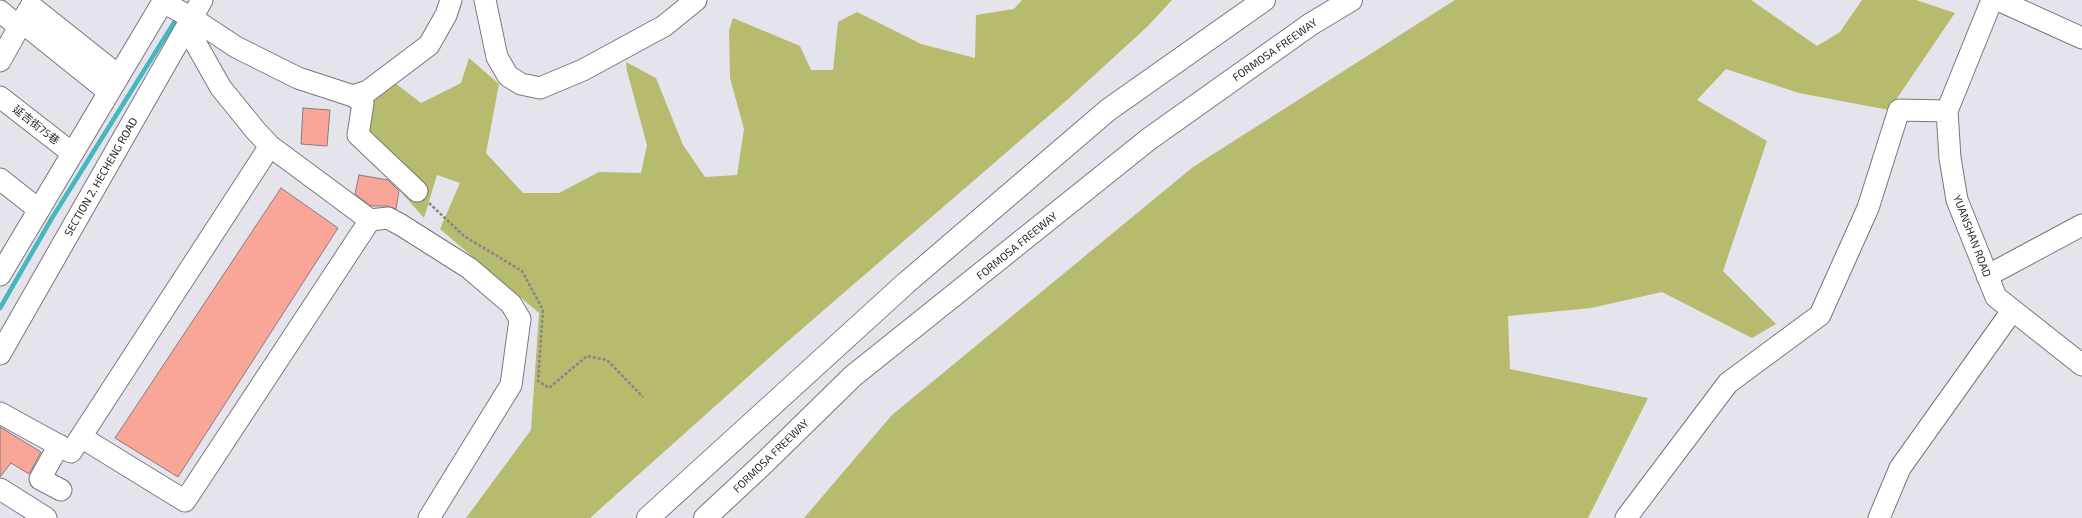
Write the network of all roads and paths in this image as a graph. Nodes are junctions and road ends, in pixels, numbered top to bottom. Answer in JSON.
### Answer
{"nodes":[{"id":1,"x":451,"y":0,"type":"edge"},
{"id":2,"x":485,"y":0,"type":"edge"},
{"id":3,"x":696,"y":0,"type":"edge"},
{"id":4,"x":1264,"y":0,"type":"edge"},
{"id":5,"x":1351,"y":0,"type":"edge"},
{"id":6,"x":1992,"y":0,"type":"edge"},
{"id":7,"x":1998,"y":0,"type":"edge"},
{"id":8,"x":164,"y":1,"type":"edge"},
{"id":9,"x":29,"y":10,"type":"edge"},
{"id":10,"x":0,"y":11,"type":"edge"},
{"id":11,"x":194,"y":15,"type":"edge"},
{"id":12,"x":2082,"y":38,"type":"edge"},
{"id":13,"x":0,"y":61,"type":"edge"},
{"id":14,"x":114,"y":84,"type":"junction"},
{"id":15,"x":354,"y":96,"type":"junction"},
{"id":16,"x":0,"y":97,"type":"edge"},
{"id":17,"x":1947,"y":111,"type":"junction"},
{"id":18,"x":270,"y":146,"type":"junction"},
{"id":19,"x":72,"y":153,"type":"junction"},
{"id":20,"x":0,"y":179,"type":"edge"},
{"id":21,"x":417,"y":191,"type":"dead end"},
{"id":22,"x":38,"y":209,"type":"junction"},
{"id":23,"x":370,"y":220,"type":"junction"},
{"id":24,"x":2082,"y":225,"type":"edge"},
{"id":25,"x":2,"y":268,"type":"edge"},
{"id":26,"x":1987,"y":276,"type":"junction"},
{"id":27,"x":2012,"y":311,"type":"junction"},
{"id":28,"x":1,"y":352,"type":"edge"},
{"id":29,"x":2082,"y":365,"type":"edge"},
{"id":30,"x":0,"y":413,"type":"edge"},
{"id":31,"x":81,"y":437,"type":"junction"},
{"id":32,"x":59,"y":445,"type":"junction"},
{"id":33,"x":0,"y":489,"type":"edge"},
{"id":34,"x":61,"y":490,"type":"dead end"},
{"id":35,"x":46,"y":518,"type":"edge"},
{"id":36,"x":429,"y":518,"type":"edge"},
{"id":37,"x":648,"y":518,"type":"edge"},
{"id":38,"x":704,"y":518,"type":"edge"},
{"id":39,"x":1626,"y":518,"type":"edge"},
{"id":40,"x":1879,"y":518,"type":"edge"}],
"edges":[{"from":1,"to":15,"type":"street"},
{"from":2,"to":3,"type":"street"},
{"from":4,"to":37,"type":"highway"},
{"from":5,"to":38,"type":"highway","name":"FORMOSA FREEWAY"},
{"from":6,"to":17,"type":"street","name":"YUANSHAN ROAD"},
{"from":7,"to":12,"type":"street"},
{"from":8,"to":11,"type":"street"},
{"from":8,"to":14,"type":"street"},
{"from":9,"to":10,"type":"street"},
{"from":9,"to":13,"type":"street"},
{"from":9,"to":14,"type":"street"},
{"from":11,"to":15,"type":"street"},
{"from":11,"to":18,"type":"street"},
{"from":11,"to":28,"type":"street","name":"SECTION 2, HECHENG ROAD"},
{"from":14,"to":19,"type":"street"},
{"from":15,"to":21,"type":"street"},
{"from":16,"to":19,"type":"street","name":"延吉街75巷"},
{"from":17,"to":26,"type":"street","name":"YUANSHAN ROAD"},
{"from":17,"to":39,"type":"street"},
{"from":18,"to":23,"type":"street"},
{"from":18,"to":31,"type":"street"},
{"from":19,"to":22,"type":"street"},
{"from":20,"to":22,"type":"street"},
{"from":22,"to":25,"type":"street"},
{"from":23,"to":31,"type":"street"},
{"from":23,"to":36,"type":"street"},
{"from":24,"to":26,"type":"street"},
{"from":26,"to":27,"type":"street","name":"YUANSHAN ROAD"},
{"from":27,"to":29,"type":"street","name":"YUANSHAN ROAD"},
{"from":27,"to":40,"type":"street"},
{"from":30,"to":32,"type":"street"},
{"from":31,"to":32,"type":"street"},
{"from":32,"to":34,"type":"street"},
{"from":33,"to":35,"type":"street"}]}
